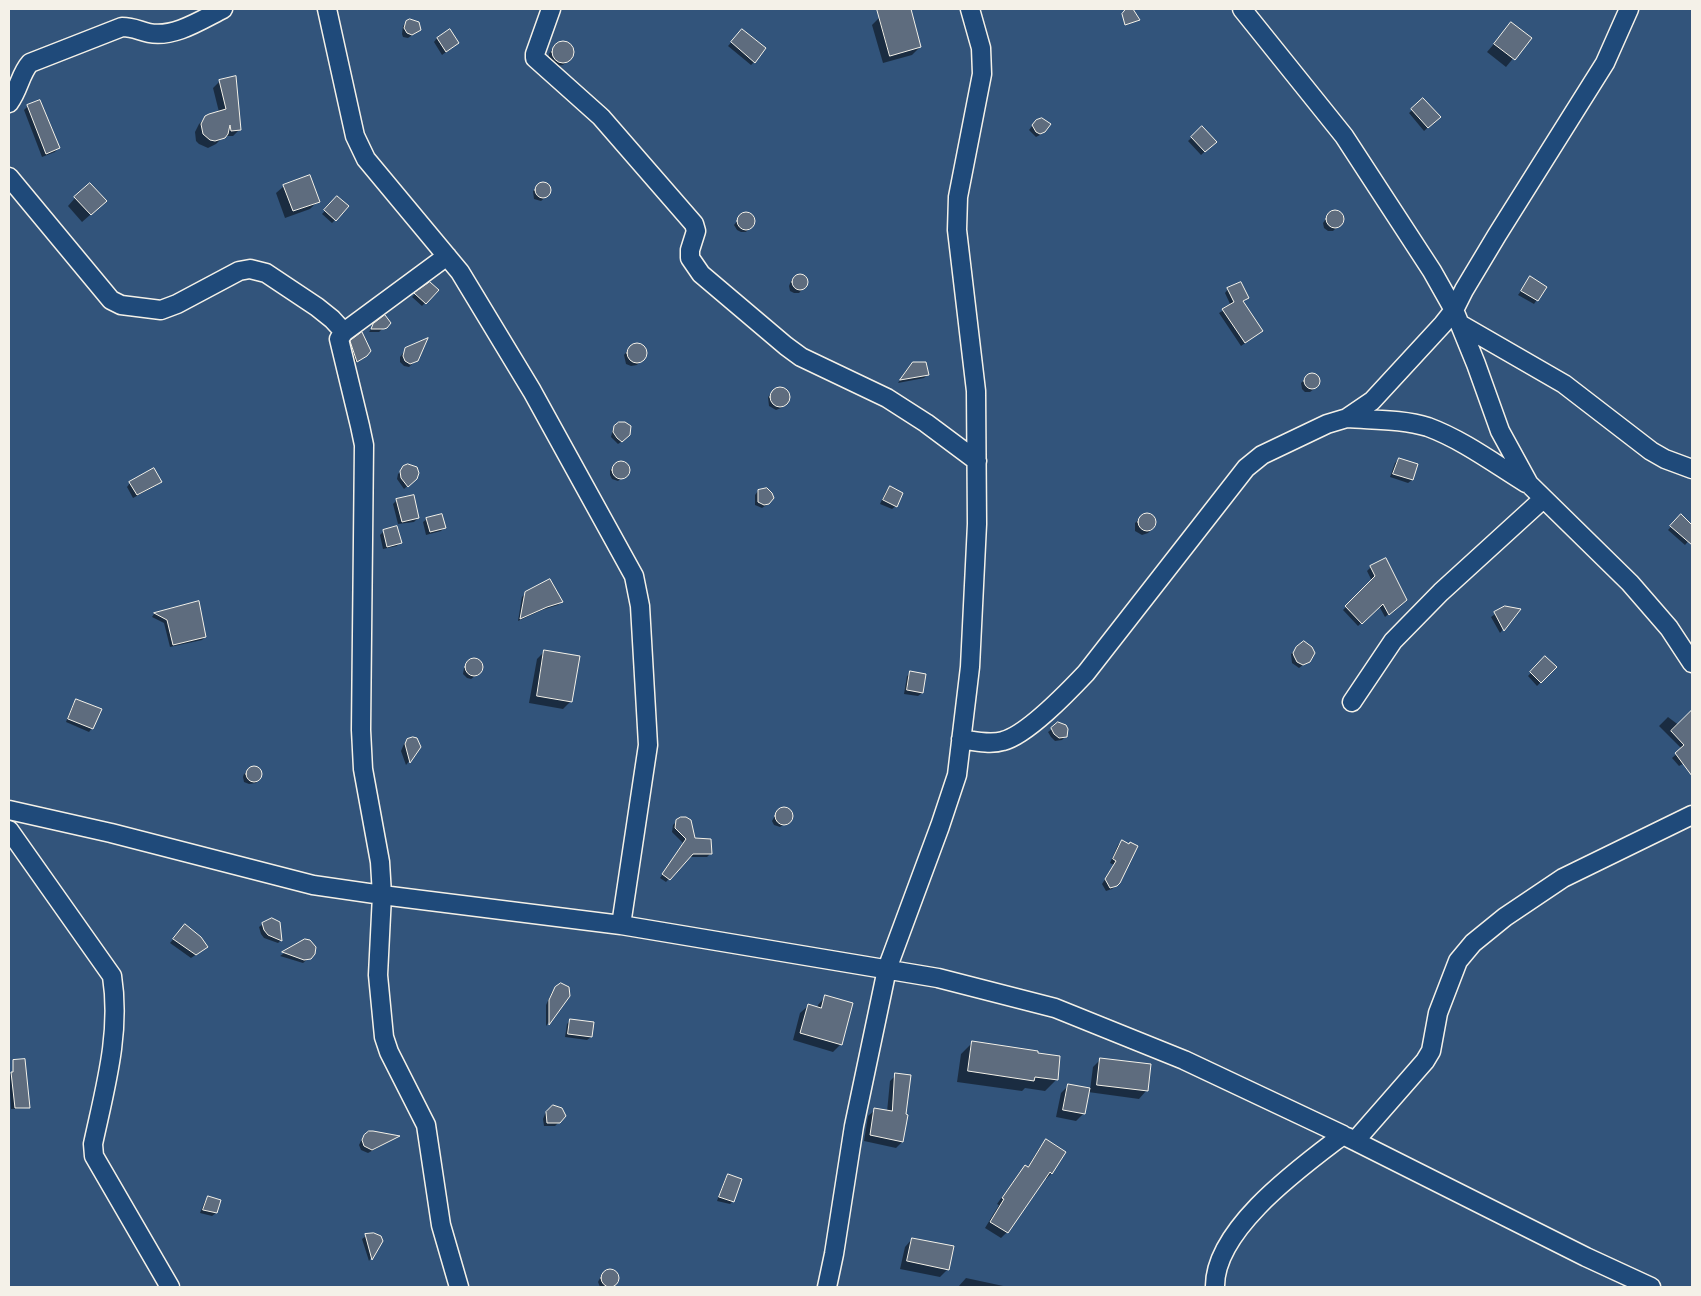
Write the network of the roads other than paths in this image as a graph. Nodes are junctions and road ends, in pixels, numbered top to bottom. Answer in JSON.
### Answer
{"nodes":[{"id":1,"x":223,"y":9,"type":"edge"},
{"id":2,"x":327,"y":9,"type":"edge"},
{"id":3,"x":551,"y":9,"type":"edge"},
{"id":4,"x":970,"y":9,"type":"edge"},
{"id":5,"x":1242,"y":9,"type":"edge"},
{"id":6,"x":1629,"y":9,"type":"edge"},
{"id":7,"x":9,"y":103,"type":"edge"},
{"id":8,"x":9,"y":177,"type":"edge"},
{"id":9,"x":447,"y":256,"type":"junction"},
{"id":10,"x":1457,"y":317,"type":"junction"},
{"id":11,"x":344,"y":332,"type":"junction"},
{"id":12,"x":1347,"y":418,"type":"junction"},
{"id":13,"x":977,"y":461,"type":"junction"},
{"id":14,"x":1692,"y":469,"type":"edge"},
{"id":15,"x":1529,"y":484,"type":"junction"},
{"id":16,"x":1543,"y":498,"type":"junction"},
{"id":17,"x":1692,"y":663,"type":"edge"},
{"id":18,"x":1352,"y":702,"type":"dead end"},
{"id":19,"x":961,"y":739,"type":"junction"},
{"id":20,"x":9,"y":810,"type":"edge"},
{"id":21,"x":1692,"y":815,"type":"edge"},
{"id":22,"x":9,"y":830,"type":"edge"},
{"id":23,"x":382,"y":895,"type":"junction"},
{"id":24,"x":621,"y":924,"type":"junction"},
{"id":25,"x":886,"y":969,"type":"junction"},
{"id":26,"x":1349,"y":1138,"type":"junction"},
{"id":27,"x":170,"y":1287,"type":"edge"},
{"id":28,"x":459,"y":1287,"type":"edge"},
{"id":29,"x":827,"y":1287,"type":"edge"},
{"id":30,"x":1215,"y":1287,"type":"edge"},
{"id":31,"x":1651,"y":1287,"type":"edge"}],
"edges":[{"from":1,"to":7,"type":"street"},
{"from":2,"to":9,"type":"street"},
{"from":3,"to":13,"type":"street"},
{"from":4,"to":13,"type":"street"},
{"from":5,"to":10,"type":"street"},
{"from":6,"to":10,"type":"street"},
{"from":8,"to":11,"type":"street"},
{"from":9,"to":11,"type":"street"},
{"from":9,"to":24,"type":"street"},
{"from":10,"to":12,"type":"street"},
{"from":10,"to":14,"type":"street"},
{"from":10,"to":15,"type":"street"},
{"from":11,"to":23,"type":"street"},
{"from":12,"to":15,"type":"street"},
{"from":12,"to":19,"type":"street"},
{"from":13,"to":19,"type":"street"},
{"from":15,"to":16,"type":"street"},
{"from":16,"to":17,"type":"street"},
{"from":16,"to":18,"type":"street"},
{"from":19,"to":25,"type":"street"},
{"from":20,"to":23,"type":"street"},
{"from":21,"to":26,"type":"street"},
{"from":22,"to":27,"type":"street"},
{"from":23,"to":24,"type":"street"},
{"from":23,"to":28,"type":"street"},
{"from":24,"to":25,"type":"street"},
{"from":25,"to":26,"type":"street"},
{"from":25,"to":29,"type":"street"},
{"from":26,"to":30,"type":"street"},
{"from":26,"to":31,"type":"street"}]}
